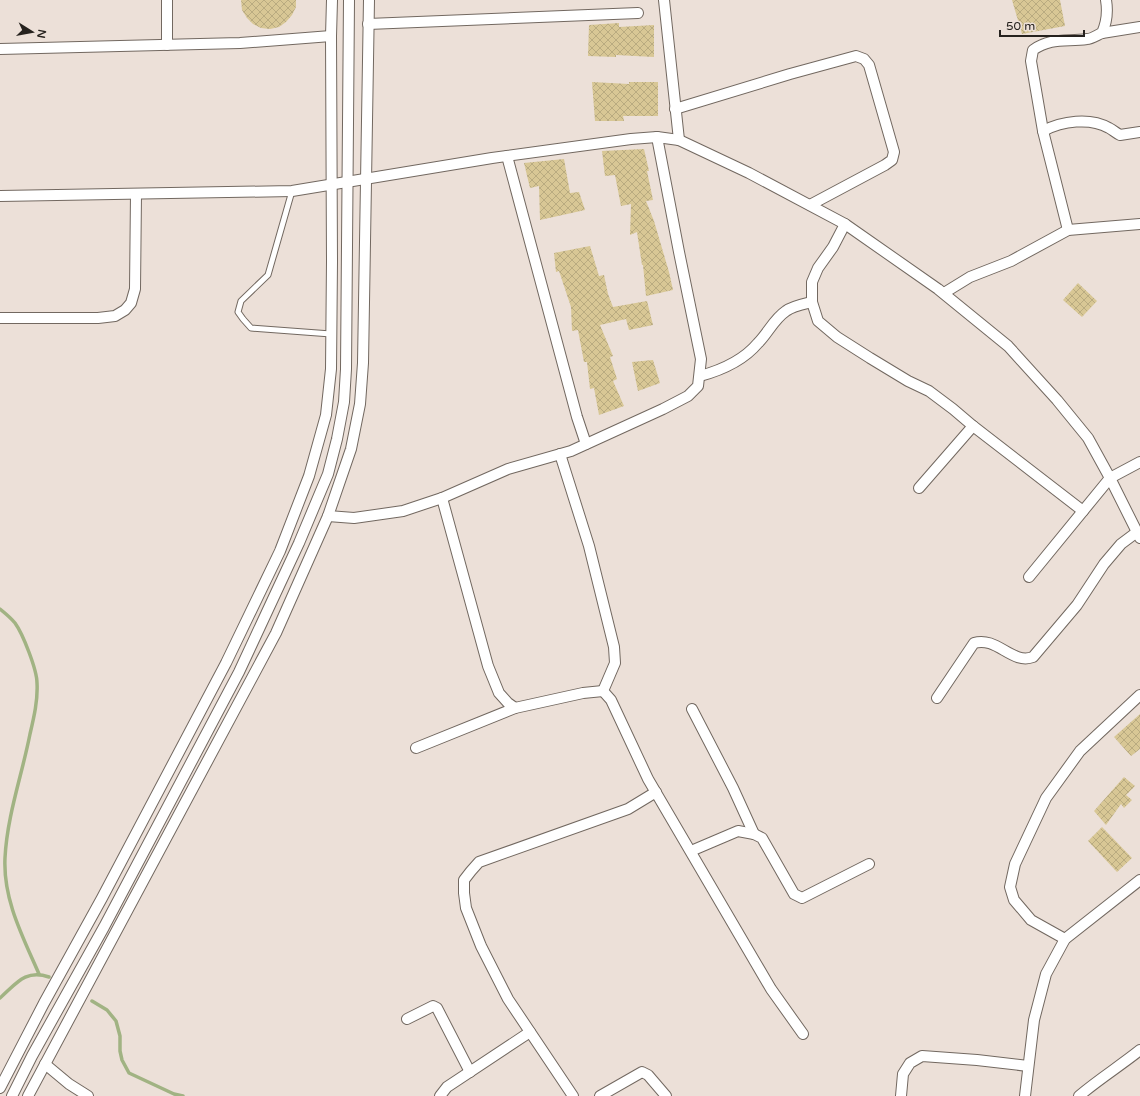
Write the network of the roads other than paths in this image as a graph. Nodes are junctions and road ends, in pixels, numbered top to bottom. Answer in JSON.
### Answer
{"nodes":[{"id":1,"x":167,"y":0,"type":"edge"},
{"id":2,"x":332,"y":0,"type":"edge"},
{"id":3,"x":349,"y":0,"type":"edge"},
{"id":4,"x":369,"y":0,"type":"edge"},
{"id":5,"x":664,"y":0,"type":"edge"},
{"id":6,"x":1106,"y":0,"type":"edge"},
{"id":7,"x":638,"y":13,"type":"dead end"},
{"id":8,"x":368,"y":24,"type":"junction"},
{"id":9,"x":1140,"y":27,"type":"edge"},
{"id":10,"x":1102,"y":34,"type":"junction"},
{"id":11,"x":331,"y":36,"type":"junction"},
{"id":12,"x":167,"y":45,"type":"junction"},
{"id":13,"x":0,"y":49,"type":"edge"},
{"id":14,"x":675,"y":108,"type":"junction"},
{"id":15,"x":1043,"y":131,"type":"junction"},
{"id":16,"x":1140,"y":132,"type":"edge"},
{"id":17,"x":657,"y":137,"type":"junction"},
{"id":18,"x":678,"y":140,"type":"junction"},
{"id":19,"x":508,"y":156,"type":"junction"},
{"id":20,"x":365,"y":179,"type":"junction"},
{"id":21,"x":347,"y":182,"type":"junction"},
{"id":22,"x":332,"y":184,"type":"junction"},
{"id":23,"x":292,"y":191,"type":"junction"},
{"id":24,"x":136,"y":194,"type":"junction"},
{"id":25,"x":0,"y":196,"type":"edge"},
{"id":26,"x":810,"y":205,"type":"junction"},
{"id":27,"x":845,"y":224,"type":"junction"},
{"id":28,"x":1140,"y":224,"type":"edge"},
{"id":29,"x":1068,"y":230,"type":"junction"},
{"id":30,"x":944,"y":293,"type":"junction"},
{"id":31,"x":812,"y":302,"type":"junction"},
{"id":32,"x":0,"y":318,"type":"edge"},
{"id":33,"x":332,"y":334,"type":"junction"},
{"id":34,"x":700,"y":376,"type":"junction"},
{"id":35,"x":973,"y":426,"type":"junction"},
{"id":36,"x":586,"y":444,"type":"junction"},
{"id":37,"x":560,"y":454,"type":"junction"},
{"id":38,"x":1140,"y":462,"type":"edge"},
{"id":39,"x":1110,"y":478,"type":"junction"},
{"id":40,"x":919,"y":488,"type":"dead end"},
{"id":41,"x":442,"y":498,"type":"junction"},
{"id":42,"x":1083,"y":511,"type":"junction"},
{"id":43,"x":328,"y":516,"type":"junction"},
{"id":44,"x":1138,"y":535,"type":"edge"},
{"id":45,"x":1029,"y":577,"type":"dead end"},
{"id":46,"x":604,"y":691,"type":"junction"},
{"id":47,"x":1140,"y":695,"type":"edge"},
{"id":48,"x":937,"y":698,"type":"dead end"},
{"id":49,"x":515,"y":708,"type":"junction"},
{"id":50,"x":692,"y":709,"type":"dead end"},
{"id":51,"x":416,"y":748,"type":"dead end"},
{"id":52,"x":656,"y":792,"type":"junction"},
{"id":53,"x":754,"y":834,"type":"junction"},
{"id":54,"x":691,"y":851,"type":"junction"},
{"id":55,"x":869,"y":864,"type":"dead end"},
{"id":56,"x":1140,"y":880,"type":"edge"},
{"id":57,"x":1065,"y":939,"type":"junction"},
{"id":58,"x":407,"y":1019,"type":"dead end"},
{"id":59,"x":530,"y":1032,"type":"junction"},
{"id":60,"x":803,"y":1034,"type":"dead end"},
{"id":61,"x":1140,"y":1051,"type":"edge"},
{"id":62,"x":45,"y":1064,"type":"junction"},
{"id":63,"x":1028,"y":1066,"type":"junction"},
{"id":64,"x":470,"y":1072,"type":"junction"},
{"id":65,"x":0,"y":1088,"type":"edge"},
{"id":66,"x":1082,"y":1095,"type":"edge"},
{"id":67,"x":12,"y":1096,"type":"edge"},
{"id":68,"x":28,"y":1096,"type":"edge"},
{"id":69,"x":88,"y":1096,"type":"edge"},
{"id":70,"x":440,"y":1096,"type":"edge"},
{"id":71,"x":573,"y":1096,"type":"edge"},
{"id":72,"x":600,"y":1096,"type":"edge"},
{"id":73,"x":666,"y":1096,"type":"edge"},
{"id":74,"x":901,"y":1096,"type":"edge"},
{"id":75,"x":1025,"y":1096,"type":"edge"}],
"edges":[{"from":1,"to":12,"type":"street"},
{"from":2,"to":11,"type":"street"},
{"from":3,"to":21,"type":"street"},
{"from":4,"to":8,"type":"street"},
{"from":5,"to":14,"type":"street"},
{"from":6,"to":10,"type":"street"},
{"from":7,"to":8,"type":"street"},
{"from":8,"to":20,"type":"street"},
{"from":9,"to":10,"type":"street"},
{"from":10,"to":15,"type":"street"},
{"from":11,"to":12,"type":"street"},
{"from":11,"to":22,"type":"street"},
{"from":12,"to":13,"type":"street"},
{"from":14,"to":18,"type":"street"},
{"from":14,"to":26,"type":"street"},
{"from":15,"to":16,"type":"street"},
{"from":15,"to":29,"type":"street"},
{"from":17,"to":18,"type":"street"},
{"from":17,"to":19,"type":"street"},
{"from":17,"to":34,"type":"street"},
{"from":18,"to":26,"type":"street"},
{"from":19,"to":20,"type":"street"},
{"from":19,"to":36,"type":"street"},
{"from":20,"to":21,"type":"street"},
{"from":20,"to":43,"type":"street"},
{"from":21,"to":22,"type":"street"},
{"from":21,"to":67,"type":"street"},
{"from":22,"to":23,"type":"street"},
{"from":22,"to":33,"type":"street"},
{"from":23,"to":24,"type":"street"},
{"from":23,"to":33,"type":"lane"},
{"from":24,"to":25,"type":"street"},
{"from":24,"to":32,"type":"street"},
{"from":26,"to":27,"type":"street"},
{"from":27,"to":30,"type":"street"},
{"from":27,"to":31,"type":"street"},
{"from":28,"to":29,"type":"street"},
{"from":29,"to":30,"type":"street"},
{"from":30,"to":39,"type":"street"},
{"from":31,"to":34,"type":"street"},
{"from":31,"to":35,"type":"street"},
{"from":33,"to":65,"type":"street"},
{"from":34,"to":36,"type":"street"},
{"from":35,"to":40,"type":"street"},
{"from":35,"to":42,"type":"street"},
{"from":36,"to":37,"type":"street"},
{"from":37,"to":41,"type":"street"},
{"from":37,"to":46,"type":"street"},
{"from":38,"to":39,"type":"street"},
{"from":39,"to":42,"type":"street"},
{"from":39,"to":44,"type":"street"},
{"from":41,"to":43,"type":"street"},
{"from":41,"to":49,"type":"street"},
{"from":42,"to":45,"type":"street"},
{"from":43,"to":62,"type":"street"},
{"from":44,"to":48,"type":"street"},
{"from":46,"to":49,"type":"street"},
{"from":46,"to":52,"type":"street"},
{"from":47,"to":57,"type":"street"},
{"from":49,"to":51,"type":"street"},
{"from":50,"to":53,"type":"street"},
{"from":52,"to":54,"type":"street"},
{"from":52,"to":59,"type":"street"},
{"from":53,"to":54,"type":"street"},
{"from":53,"to":55,"type":"street"},
{"from":54,"to":60,"type":"street"},
{"from":56,"to":57,"type":"street"},
{"from":57,"to":63,"type":"street"},
{"from":58,"to":64,"type":"street"},
{"from":59,"to":64,"type":"street"},
{"from":59,"to":71,"type":"street"},
{"from":61,"to":66,"type":"street"},
{"from":62,"to":68,"type":"street"},
{"from":62,"to":69,"type":"street"},
{"from":63,"to":74,"type":"street"},
{"from":63,"to":75,"type":"street"},
{"from":64,"to":70,"type":"street"},
{"from":72,"to":73,"type":"street"}]}
